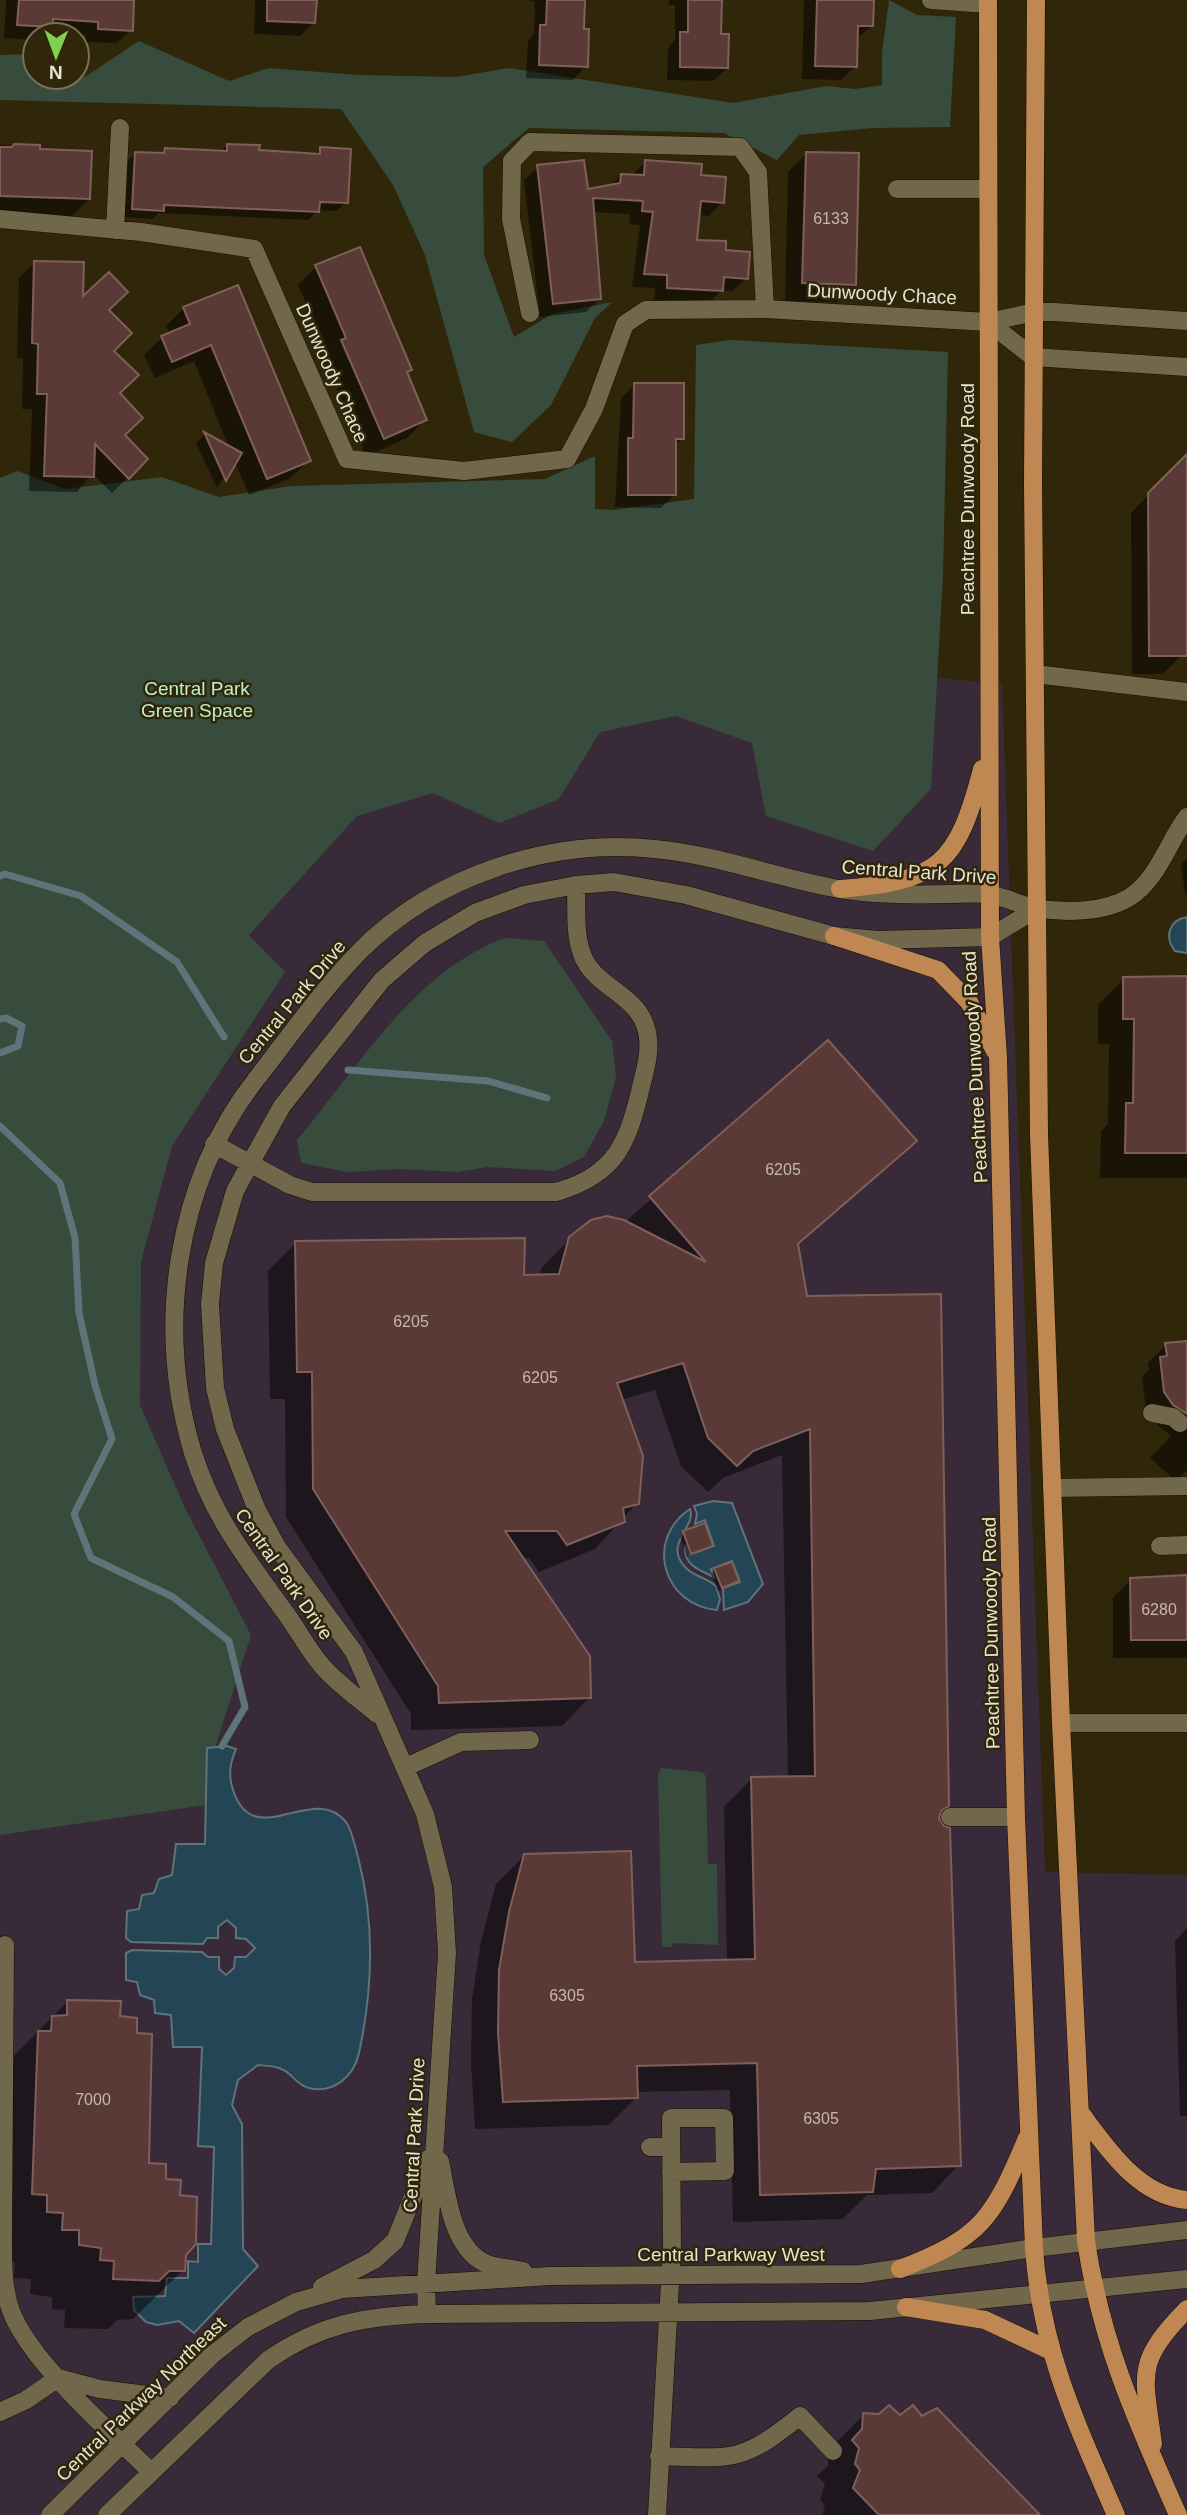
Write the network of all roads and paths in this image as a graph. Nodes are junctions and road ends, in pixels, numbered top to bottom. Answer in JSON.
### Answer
{"nodes":[{"id":1,"x":931,"y":0,"type":"edge"},
{"id":2,"x":1036,"y":0,"type":"edge"},
{"id":3,"x":988,"y":2,"type":"edge"},
{"id":4,"x":120,"y":128,"type":"dead end"},
{"id":5,"x":897,"y":188,"type":"dead end"},
{"id":6,"x":988,"y":189,"type":"junction"},
{"id":7,"x":0,"y":219,"type":"edge"},
{"id":8,"x":115,"y":230,"type":"junction"},
{"id":9,"x":765,"y":309,"type":"junction"},
{"id":10,"x":1035,"y":312,"type":"junction"},
{"id":11,"x":530,"y":313,"type":"dead end"},
{"id":12,"x":1187,"y":321,"type":"edge"},
{"id":13,"x":988,"y":322,"type":"junction"},
{"id":14,"x":1033,"y":357,"type":"junction"},
{"id":15,"x":1187,"y":367,"type":"edge"},
{"id":16,"x":1035,"y":674,"type":"junction"},
{"id":17,"x":1187,"y":692,"type":"edge"},
{"id":18,"x":989,"y":745,"type":"junction"},
{"id":19,"x":1187,"y":817,"type":"edge"},
{"id":20,"x":576,"y":885,"type":"junction"},
{"id":21,"x":840,"y":890,"type":"junction"},
{"id":22,"x":990,"y":894,"type":"junction"},
{"id":23,"x":1036,"y":909,"type":"junction"},
{"id":24,"x":834,"y":936,"type":"junction"},
{"id":25,"x":990,"y":937,"type":"junction"},
{"id":26,"x":998,"y":1057,"type":"junction"},
{"id":27,"x":214,"y":1144,"type":"junction"},
{"id":28,"x":248,"y":1163,"type":"junction"},
{"id":29,"x":1152,"y":1413,"type":"dead end"},
{"id":30,"x":1180,"y":1423,"type":"dead end"},
{"id":31,"x":1187,"y":1486,"type":"edge"},
{"id":32,"x":1052,"y":1488,"type":"junction"},
{"id":33,"x":1187,"y":1545,"type":"edge"},
{"id":34,"x":1160,"y":1546,"type":"dead end"},
{"id":35,"x":382,"y":1718,"type":"junction"},
{"id":36,"x":1061,"y":1723,"type":"junction"},
{"id":37,"x":1187,"y":1723,"type":"edge"},
{"id":38,"x":530,"y":1740,"type":"dead end"},
{"id":39,"x":406,"y":1767,"type":"junction"},
{"id":40,"x":950,"y":1817,"type":"dead end"},
{"id":41,"x":1016,"y":1817,"type":"junction"},
{"id":42,"x":5,"y":1945,"type":"dead end"},
{"id":43,"x":1080,"y":2112,"type":"junction"},
{"id":44,"x":1030,"y":2132,"type":"junction"},
{"id":45,"x":435,"y":2140,"type":"junction"},
{"id":46,"x":650,"y":2147,"type":"dead end"},
{"id":47,"x":671,"y":2147,"type":"junction"},
{"id":48,"x":671,"y":2172,"type":"junction"},
{"id":49,"x":1,"y":2193,"type":"edge"},
{"id":50,"x":1187,"y":2200,"type":"edge"},
{"id":51,"x":1187,"y":2231,"type":"edge"},
{"id":52,"x":1086,"y":2241,"type":"junction"},
{"id":53,"x":1034,"y":2248,"type":"junction"},
{"id":54,"x":900,"y":2269,"type":"junction"},
{"id":55,"x":550,"y":2276,"type":"junction"},
{"id":56,"x":670,"y":2276,"type":"junction"},
{"id":57,"x":1187,"y":2279,"type":"edge"},
{"id":58,"x":426,"y":2283,"type":"junction"},
{"id":59,"x":1093,"y":2287,"type":"junction"},
{"id":60,"x":1037,"y":2293,"type":"junction"},
{"id":61,"x":296,"y":2302,"type":"junction"},
{"id":62,"x":906,"y":2307,"type":"junction"},
{"id":63,"x":1187,"y":2309,"type":"edge"},
{"id":64,"x":669,"y":2313,"type":"junction"},
{"id":65,"x":427,"y":2314,"type":"junction"},
{"id":66,"x":1049,"y":2350,"type":"junction"},
{"id":67,"x":58,"y":2378,"type":"junction"},
{"id":68,"x":170,"y":2398,"type":"junction"},
{"id":69,"x":0,"y":2412,"type":"edge"},
{"id":70,"x":123,"y":2444,"type":"junction"},
{"id":71,"x":833,"y":2451,"type":"dead end"},
{"id":72,"x":659,"y":2456,"type":"junction"},
{"id":73,"x":1156,"y":2465,"type":"junction"},
{"id":74,"x":151,"y":2472,"type":"junction"},
{"id":75,"x":50,"y":2515,"type":"edge"},
{"id":76,"x":107,"y":2515,"type":"edge"},
{"id":77,"x":657,"y":2515,"type":"edge"},
{"id":78,"x":1116,"y":2515,"type":"edge"},
{"id":79,"x":1178,"y":2515,"type":"edge"}],
"edges":[{"from":1,"to":3,"type":"street"},
{"from":2,"to":10,"type":"main road"},
{"from":3,"to":6,"type":"main road","name":"Peachtree Dunwoody Road"},
{"from":4,"to":8,"type":"street"},
{"from":5,"to":6,"type":"street"},
{"from":6,"to":13,"type":"main road","name":"Peachtree Dunwoody Road"},
{"from":7,"to":8,"type":"street","name":"Dunwoody Chace"},
{"from":8,"to":9,"type":"street","name":"Dunwoody Chace"},
{"from":9,"to":11,"type":"street"},
{"from":9,"to":13,"type":"street","name":"Dunwoody Chace"},
{"from":10,"to":12,"type":"street","name":"Dunwoody Chace"},
{"from":10,"to":13,"type":"street","name":"Dunwoody Chace"},
{"from":10,"to":14,"type":"main road"},
{"from":13,"to":14,"type":"street"},
{"from":13,"to":18,"type":"main road","name":"Peachtree Dunwoody Road"},
{"from":14,"to":15,"type":"street"},
{"from":14,"to":16,"type":"main road"},
{"from":16,"to":17,"type":"street"},
{"from":16,"to":23,"type":"main road"},
{"from":18,"to":21,"type":"main road"},
{"from":18,"to":22,"type":"main road","name":"Peachtree Dunwoody Road"},
{"from":19,"to":23,"type":"street"},
{"from":20,"to":24,"type":"street","name":"Central Park Drive"},
{"from":20,"to":28,"type":"street","name":"Central Park Drive"},
{"from":20,"to":28,"type":"street"},
{"from":21,"to":22,"type":"street","name":"Central Park Drive"},
{"from":21,"to":27,"type":"street","name":"Central Park Drive"},
{"from":22,"to":23,"type":"street","name":"Central Park Drive"},
{"from":22,"to":25,"type":"main road","name":"Peachtree Dunwoody Road"},
{"from":23,"to":25,"type":"street","name":"Central Park Drive"},
{"from":23,"to":32,"type":"main road"},
{"from":24,"to":25,"type":"street","name":"Central Park Drive"},
{"from":24,"to":26,"type":"main road"},
{"from":25,"to":26,"type":"main road","name":"Peachtree Dunwoody Road"},
{"from":26,"to":41,"type":"main road","name":"Peachtree Dunwoody Road"},
{"from":27,"to":28,"type":"street"},
{"from":27,"to":35,"type":"street","name":"Central Park Drive"},
{"from":28,"to":35,"type":"street","name":"Central Park Drive"},
{"from":29,"to":30,"type":"street"},
{"from":31,"to":32,"type":"street"},
{"from":32,"to":36,"type":"main road"},
{"from":33,"to":34,"type":"street"},
{"from":35,"to":39,"type":"street","name":"Central Park Drive"},
{"from":36,"to":37,"type":"street"},
{"from":36,"to":43,"type":"main road"},
{"from":38,"to":39,"type":"street"},
{"from":39,"to":45,"type":"street","name":"Central Park Drive"},
{"from":40,"to":41,"type":"street"},
{"from":41,"to":44,"type":"main road","name":"Peachtree Dunwoody Road"},
{"from":42,"to":49,"type":"street"},
{"from":43,"to":50,"type":"main road"},
{"from":43,"to":52,"type":"main road"},
{"from":44,"to":53,"type":"main road","name":"Peachtree Dunwoody Road"},
{"from":44,"to":54,"type":"main road"},
{"from":45,"to":55,"type":"street"},
{"from":45,"to":58,"type":"street","name":"Central Park Drive"},
{"from":45,"to":61,"type":"street"},
{"from":46,"to":47,"type":"street"},
{"from":47,"to":48,"type":"street"},
{"from":47,"to":48,"type":"street"},
{"from":48,"to":56,"type":"street"},
{"from":49,"to":67,"type":"street"},
{"from":51,"to":52,"type":"street","name":"Central Parkway West"},
{"from":52,"to":53,"type":"street","name":"Central Parkway West"},
{"from":52,"to":59,"type":"main road"},
{"from":53,"to":54,"type":"street","name":"Central Parkway West"},
{"from":53,"to":60,"type":"main road","name":"Peachtree Dunwoody Road"},
{"from":54,"to":56,"type":"street","name":"Central Parkway West"},
{"from":55,"to":56,"type":"street","name":"Central Parkway West"},
{"from":55,"to":58,"type":"street","name":"Central Parkway West"},
{"from":56,"to":64,"type":"street"},
{"from":57,"to":59,"type":"street"},
{"from":58,"to":61,"type":"street","name":"Central Parkway Northeast"},
{"from":58,"to":65,"type":"street","name":"Central Park Drive"},
{"from":59,"to":60,"type":"street"},
{"from":59,"to":73,"type":"main road"},
{"from":60,"to":62,"type":"street"},
{"from":60,"to":66,"type":"main road","name":"Peachtree Dunwoody Road"},
{"from":61,"to":68,"type":"street","name":"Central Parkway Northeast"},
{"from":62,"to":64,"type":"street"},
{"from":62,"to":66,"type":"main road"},
{"from":63,"to":73,"type":"main road"},
{"from":64,"to":65,"type":"street"},
{"from":64,"to":72,"type":"street"},
{"from":65,"to":74,"type":"street"},
{"from":66,"to":78,"type":"main road","name":"Peachtree Dunwoody Road"},
{"from":67,"to":68,"type":"street"},
{"from":67,"to":69,"type":"street"},
{"from":67,"to":70,"type":"street"},
{"from":68,"to":70,"type":"street","name":"Central Parkway Northeast"},
{"from":70,"to":74,"type":"street"},
{"from":70,"to":75,"type":"street","name":"Central Parkway Northeast"},
{"from":71,"to":72,"type":"street"},
{"from":72,"to":77,"type":"street"},
{"from":73,"to":79,"type":"main road"},
{"from":74,"to":76,"type":"street"}]}
